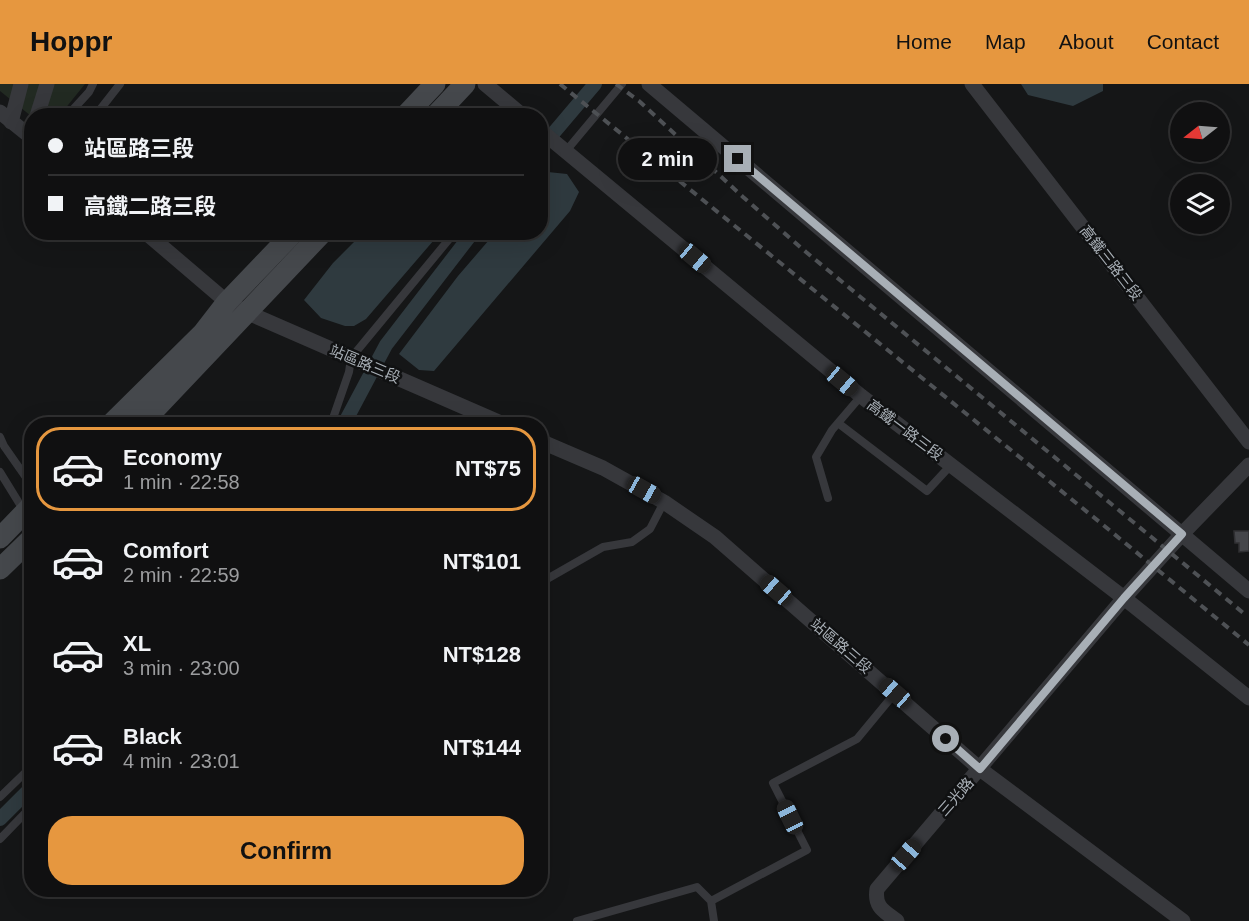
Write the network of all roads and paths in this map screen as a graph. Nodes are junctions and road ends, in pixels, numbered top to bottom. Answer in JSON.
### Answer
{"nodes":[{"id":1,"x":21,"y":84,"type":"edge"},
{"id":2,"x":47,"y":84,"type":"edge"},
{"id":3,"x":93,"y":84,"type":"edge"},
{"id":4,"x":120,"y":84,"type":"edge"},
{"id":5,"x":435,"y":84,"type":"edge"},
{"id":6,"x":465,"y":84,"type":"edge"},
{"id":7,"x":484,"y":84,"type":"edge"},
{"id":8,"x":622,"y":84,"type":"edge"},
{"id":9,"x":649,"y":84,"type":"edge"},
{"id":10,"x":972,"y":84,"type":"edge"},
{"id":11,"x":40,"y":108,"type":"edge"},
{"id":12,"x":74,"y":108,"type":"edge"},
{"id":13,"x":101,"y":108,"type":"edge"},
{"id":14,"x":412,"y":108,"type":"edge"},
{"id":15,"x":442,"y":108,"type":"edge"},
{"id":16,"x":513,"y":108,"type":"edge"},
{"id":17,"x":6,"y":117,"type":"edge"},
{"id":18,"x":24,"y":131,"type":"edge"},
{"id":19,"x":548,"y":136,"type":"edge"},
{"id":20,"x":566,"y":151,"type":"junction"},
{"id":21,"x":155,"y":240,"type":"edge"},
{"id":22,"x":288,"y":240,"type":"edge"},
{"id":23,"x":313,"y":240,"type":"edge"},
{"id":24,"x":448,"y":240,"type":"edge"},
{"id":25,"x":236,"y":307,"type":"junction"},
{"id":26,"x":351,"y":358,"type":"junction"},
{"id":27,"x":861,"y":396,"type":"junction"},
{"id":28,"x":118,"y":417,"type":"edge"},
{"id":29,"x":148,"y":417,"type":"edge"},
{"id":30,"x":333,"y":417,"type":"edge"},
{"id":31,"x":487,"y":417,"type":"edge"},
{"id":32,"x":838,"y":423,"type":"junction"},
{"id":33,"x":0,"y":437,"type":"edge"},
{"id":34,"x":1249,"y":442,"type":"edge"},
{"id":35,"x":548,"y":444,"type":"edge"},
{"id":36,"x":951,"y":465,"type":"junction"},
{"id":37,"x":1249,"y":465,"type":"edge"},
{"id":38,"x":0,"y":472,"type":"edge"},
{"id":39,"x":24,"y":475,"type":"edge"},
{"id":40,"x":828,"y":498,"type":"dead end"},
{"id":41,"x":664,"y":502,"type":"junction"},
{"id":42,"x":24,"y":504,"type":"edge"},
{"id":43,"x":24,"y":516,"type":"edge"},
{"id":44,"x":1182,"y":534,"type":"junction"},
{"id":45,"x":0,"y":538,"type":"edge"},
{"id":46,"x":24,"y":546,"type":"edge"},
{"id":47,"x":0,"y":570,"type":"edge"},
{"id":48,"x":548,"y":578,"type":"edge"},
{"id":49,"x":1249,"y":591,"type":"edge"},
{"id":50,"x":1124,"y":598,"type":"junction"},
{"id":51,"x":895,"y":693,"type":"junction"},
{"id":52,"x":1249,"y":698,"type":"edge"},
{"id":53,"x":980,"y":769,"type":"junction"},
{"id":54,"x":24,"y":773,"type":"edge"},
{"id":55,"x":0,"y":798,"type":"edge"},
{"id":56,"x":24,"y":814,"type":"edge"},
{"id":57,"x":0,"y":839,"type":"edge"},
{"id":58,"x":711,"y":901,"type":"junction"},
{"id":59,"x":577,"y":921,"type":"edge"},
{"id":60,"x":714,"y":921,"type":"edge"},
{"id":61,"x":897,"y":921,"type":"edge"},
{"id":62,"x":1183,"y":921,"type":"edge"}],
"edges":[{"from":1,"to":17,"type":"street"},
{"from":2,"to":11,"type":"street"},
{"from":3,"to":12,"type":"lane"},
{"from":4,"to":13,"type":"lane"},
{"from":5,"to":14,"type":"street"},
{"from":6,"to":15,"type":"street"},
{"from":7,"to":16,"type":"street"},
{"from":8,"to":20,"type":"lane"},
{"from":9,"to":44,"type":"street"},
{"from":10,"to":34,"type":"street","name":"高鐵三路三段"},
{"from":17,"to":18,"type":"street"},
{"from":19,"to":20,"type":"street","name":"高鐵一路三段"},
{"from":20,"to":27,"type":"street","name":"高鐵一路三段"},
{"from":21,"to":25,"type":"street","name":"站區路三段"},
{"from":22,"to":25,"type":"street"},
{"from":23,"to":25,"type":"street"},
{"from":24,"to":26,"type":"lane"},
{"from":25,"to":26,"type":"street","name":"站區路三段"},
{"from":25,"to":28,"type":"street"},
{"from":25,"to":29,"type":"street"},
{"from":26,"to":30,"type":"lane"},
{"from":26,"to":31,"type":"street","name":"站區路三段"},
{"from":27,"to":32,"type":"lane"},
{"from":27,"to":36,"type":"street","name":"高鐵一路三段"},
{"from":32,"to":36,"type":"lane"},
{"from":32,"to":40,"type":"lane"},
{"from":33,"to":39,"type":"lane"},
{"from":35,"to":41,"type":"street","name":"站區路三段"},
{"from":36,"to":50,"type":"street","name":"高鐵一路三段"},
{"from":37,"to":44,"type":"street","name":"三光路"},
{"from":38,"to":42,"type":"lane"},
{"from":41,"to":48,"type":"lane"},
{"from":41,"to":51,"type":"street","name":"站區路三段"},
{"from":43,"to":45,"type":"street"},
{"from":44,"to":49,"type":"street"},
{"from":44,"to":50,"type":"street","name":"三光路"},
{"from":46,"to":47,"type":"street"},
{"from":50,"to":52,"type":"street","name":"高鐵一路三段"},
{"from":50,"to":53,"type":"street","name":"三光路"},
{"from":51,"to":53,"type":"street","name":"站區路三段"},
{"from":51,"to":58,"type":"lane"},
{"from":53,"to":61,"type":"street","name":"三光路"},
{"from":53,"to":62,"type":"street","name":"站區路三段"},
{"from":54,"to":55,"type":"lane"},
{"from":56,"to":57,"type":"lane"},
{"from":58,"to":59,"type":"lane"},
{"from":58,"to":60,"type":"lane"}]}
